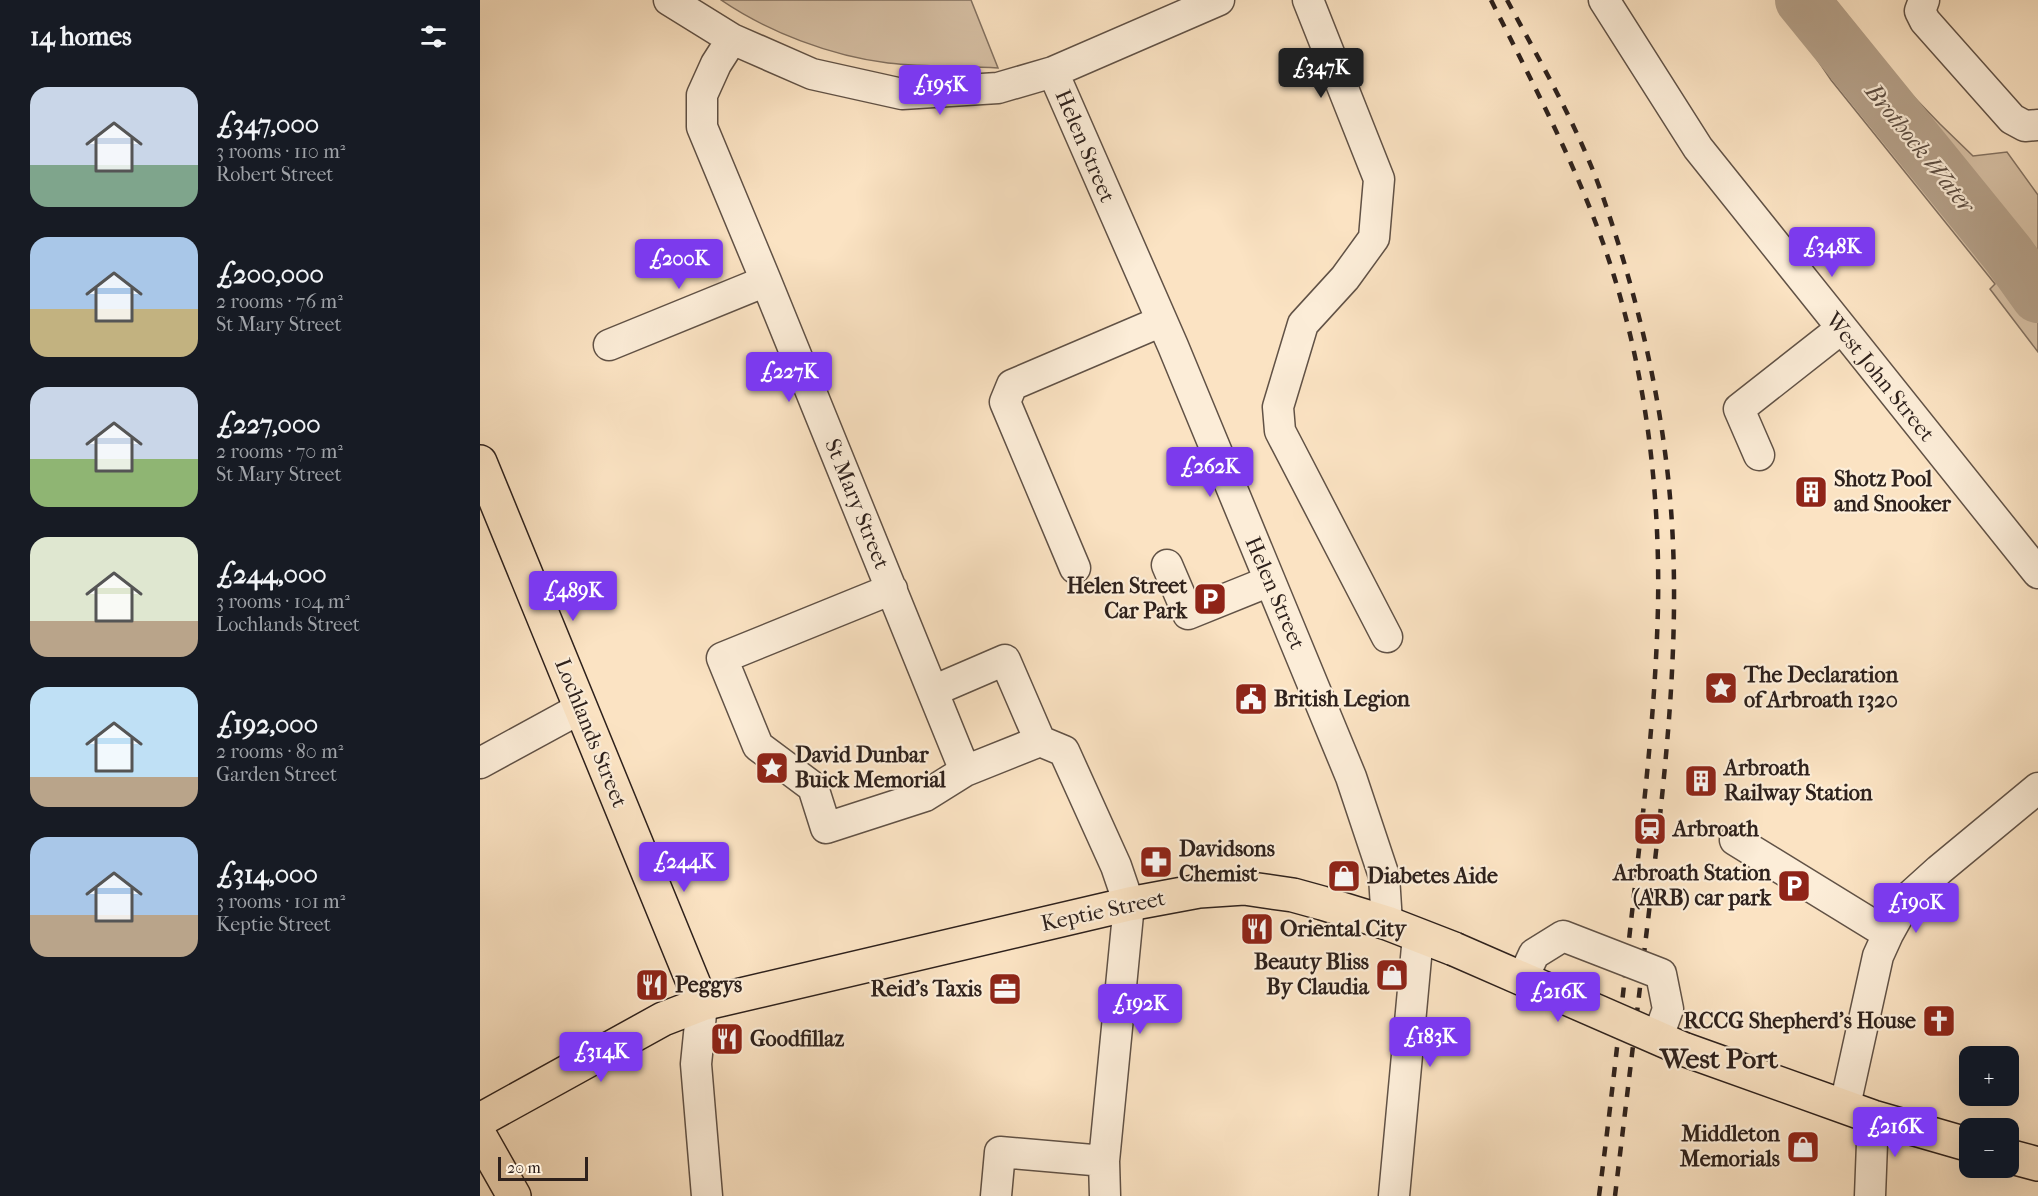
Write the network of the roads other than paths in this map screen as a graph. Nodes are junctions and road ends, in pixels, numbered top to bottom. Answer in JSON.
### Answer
{"nodes":[{"id":1,"x":669,"y":0,"type":"edge"},
{"id":2,"x":1220,"y":0,"type":"edge"},
{"id":3,"x":1308,"y":0,"type":"edge"},
{"id":4,"x":1604,"y":0,"type":"edge"},
{"id":5,"x":1924,"y":0,"type":"edge"},
{"id":6,"x":732,"y":39,"type":"junction"},
{"id":7,"x":1053,"y":72,"type":"junction"},
{"id":8,"x":2038,"y":125,"type":"edge"},
{"id":9,"x":766,"y":281,"type":"junction"},
{"id":10,"x":1162,"y":321,"type":"junction"},
{"id":11,"x":1842,"y":328,"type":"junction"},
{"id":12,"x":609,"y":345,"type":"dead end"},
{"id":13,"x":1760,"y":455,"type":"dead end"},
{"id":14,"x":480,"y":462,"type":"edge"},
{"id":15,"x":1167,"y":565,"type":"dead end"},
{"id":16,"x":1075,"y":568,"type":"dead end"},
{"id":17,"x":2038,"y":573,"type":"edge"},
{"id":18,"x":1269,"y":581,"type":"junction"},
{"id":19,"x":892,"y":589,"type":"junction"},
{"id":20,"x":1387,"y":637,"type":"dead end"},
{"id":21,"x":933,"y":691,"type":"junction"},
{"id":22,"x":581,"y":708,"type":"junction"},
{"id":23,"x":1040,"y":741,"type":"junction"},
{"id":24,"x":480,"y":763,"type":"edge"},
{"id":25,"x":965,"y":771,"type":"junction"},
{"id":26,"x":2038,"y":788,"type":"edge"},
{"id":27,"x":1735,"y":840,"type":"dead end"},
{"id":28,"x":1129,"y":904,"type":"junction"},
{"id":29,"x":1387,"y":923,"type":"junction"},
{"id":30,"x":1888,"y":933,"type":"junction"},
{"id":31,"x":1418,"y":936,"type":"junction"},
{"id":32,"x":1522,"y":980,"type":"junction"},
{"id":33,"x":702,"y":1004,"type":"junction"},
{"id":34,"x":1671,"y":1043,"type":"junction"},
{"id":35,"x":1843,"y":1107,"type":"junction"},
{"id":36,"x":1873,"y":1117,"type":"junction"},
{"id":37,"x":480,"y":1120,"type":"edge"},
{"id":38,"x":480,"y":1136,"type":"edge"},
{"id":39,"x":1959,"y":1142,"type":"edge"},
{"id":40,"x":2019,"y":1159,"type":"edge"},
{"id":41,"x":1104,"y":1161,"type":"junction"},
{"id":42,"x":2038,"y":1164,"type":"edge"},
{"id":43,"x":514,"y":1196,"type":"edge"},
{"id":44,"x":707,"y":1196,"type":"edge"},
{"id":45,"x":996,"y":1196,"type":"edge"},
{"id":46,"x":1105,"y":1196,"type":"edge"},
{"id":47,"x":1394,"y":1196,"type":"edge"},
{"id":48,"x":1869,"y":1196,"type":"edge"}],
"edges":[{"from":1,"to":6,"type":"street"},
{"from":2,"to":7,"type":"street"},
{"from":3,"to":20,"type":"street"},
{"from":4,"to":11,"type":"street","name":"West John Street"},
{"from":5,"to":8,"type":"street"},
{"from":6,"to":7,"type":"street"},
{"from":6,"to":9,"type":"street","name":"St Mary Street"},
{"from":7,"to":10,"type":"street","name":"Helen Street"},
{"from":9,"to":12,"type":"street"},
{"from":9,"to":19,"type":"street","name":"St Mary Street"},
{"from":10,"to":16,"type":"street"},
{"from":10,"to":18,"type":"street","name":"Helen Street"},
{"from":11,"to":13,"type":"street"},
{"from":11,"to":17,"type":"street","name":"West John Street"},
{"from":14,"to":22,"type":"main road","name":"Lochlands Street"},
{"from":15,"to":18,"type":"street"},
{"from":18,"to":29,"type":"street","name":"Helen Street"},
{"from":19,"to":21,"type":"street","name":"St Mary Street"},
{"from":19,"to":25,"type":"street"},
{"from":21,"to":23,"type":"street"},
{"from":21,"to":25,"type":"street","name":"St Mary Street"},
{"from":22,"to":24,"type":"street"},
{"from":22,"to":33,"type":"main road","name":"Lochlands Street"},
{"from":23,"to":25,"type":"street"},
{"from":23,"to":28,"type":"street"},
{"from":26,"to":30,"type":"street"},
{"from":27,"to":30,"type":"street"},
{"from":28,"to":29,"type":"main road","name":"Keptie Street"},
{"from":28,"to":33,"type":"main road","name":"Keptie Street"},
{"from":28,"to":41,"type":"street"},
{"from":29,"to":31,"type":"main road","name":"Keptie Street"},
{"from":30,"to":35,"type":"street"},
{"from":31,"to":32,"type":"main road","name":"Keptie Street","bridge":true},
{"from":31,"to":47,"type":"street"},
{"from":32,"to":34,"type":"main road","name":"Keptie Street","bridge":true},
{"from":32,"to":34,"type":"street","bridge":true},
{"from":33,"to":37,"type":"main road","name":"Keptie Street"},
{"from":33,"to":44,"type":"street"},
{"from":34,"to":35,"type":"main road","name":"Keptie Street"},
{"from":35,"to":36,"type":"main road","name":"Keptie Street"},
{"from":36,"to":39,"type":"main road","name":"Keptie Street"},
{"from":36,"to":48,"type":"street"},
{"from":38,"to":43,"type":"main road"},
{"from":40,"to":42,"type":"main road"},
{"from":41,"to":45,"type":"street"},
{"from":41,"to":46,"type":"street"}]}
